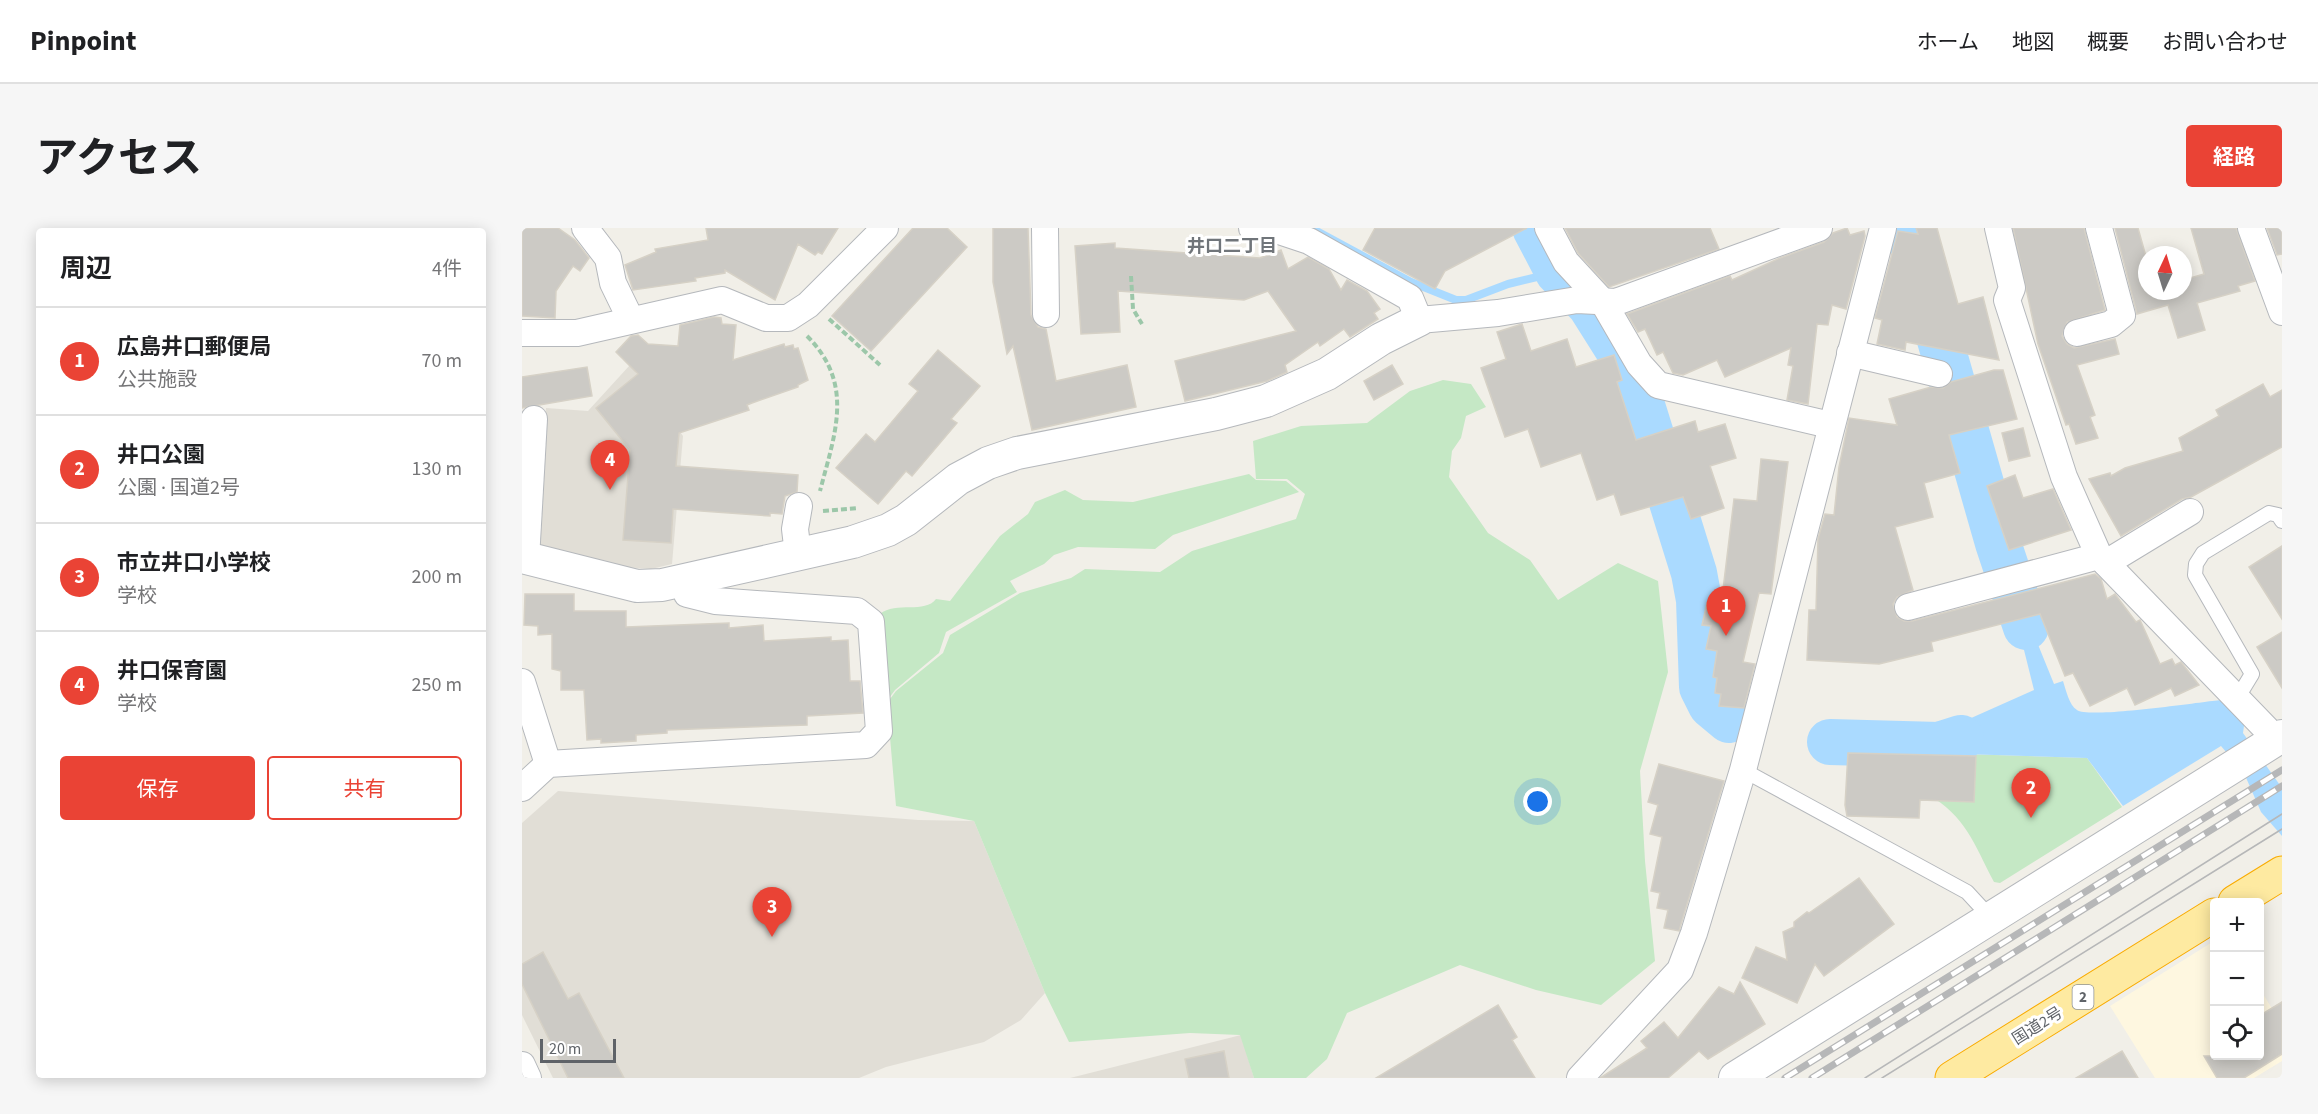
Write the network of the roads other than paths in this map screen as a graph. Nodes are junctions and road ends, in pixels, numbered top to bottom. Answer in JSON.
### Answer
{"nodes":[{"id":1,"x":585,"y":228,"type":"edge"},
{"id":2,"x":885,"y":228,"type":"edge"},
{"id":3,"x":1045,"y":228,"type":"edge"},
{"id":4,"x":1252,"y":228,"type":"edge"},
{"id":5,"x":1548,"y":228,"type":"edge"},
{"id":6,"x":1819,"y":228,"type":"edge"},
{"id":7,"x":1883,"y":228,"type":"edge"},
{"id":8,"x":1998,"y":228,"type":"edge"},
{"id":9,"x":2099,"y":228,"type":"edge"},
{"id":10,"x":2251,"y":228,"type":"edge"},
{"id":11,"x":1592,"y":301,"type":"junction"},
{"id":12,"x":2282,"y":312,"type":"edge"},
{"id":13,"x":1046,"y":314,"type":"dead end"},
{"id":14,"x":631,"y":320,"type":"junction"},
{"id":15,"x":1419,"y":320,"type":"junction"},
{"id":16,"x":522,"y":333,"type":"edge"},
{"id":17,"x":2077,"y":333,"type":"dead end"},
{"id":18,"x":1850,"y":353,"type":"junction"},
{"id":19,"x":1939,"y":374,"type":"dead end"},
{"id":20,"x":534,"y":419,"type":"dead end"},
{"id":21,"x":1830,"y":425,"type":"junction"},
{"id":22,"x":811,"y":504,"type":"road end"},
{"id":23,"x":2190,"y":512,"type":"dead end"},
{"id":24,"x":2282,"y":521,"type":"edge"},
{"id":25,"x":798,"y":554,"type":"junction"},
{"id":26,"x":524,"y":558,"type":"edge"},
{"id":27,"x":2103,"y":559,"type":"junction"},
{"id":28,"x":684,"y":580,"type":"junction"},
{"id":29,"x":1908,"y":607,"type":"dead end"},
{"id":30,"x":522,"y":682,"type":"edge"},
{"id":31,"x":2238,"y":698,"type":"junction"},
{"id":32,"x":527,"y":713,"type":"edge"},
{"id":33,"x":2273,"y":742,"type":"edge"},
{"id":34,"x":548,"y":764,"type":"junction"},
{"id":35,"x":1743,"y":770,"type":"junction"},
{"id":36,"x":522,"y":788,"type":"edge"},
{"id":37,"x":2281,"y":877,"type":"edge"},
{"id":38,"x":2244,"y":898,"type":"edge"},
{"id":39,"x":2210,"y":917,"type":"edge"},
{"id":40,"x":1992,"y":918,"type":"junction"},
{"id":41,"x":522,"y":1065,"type":"edge"},
{"id":42,"x":528,"y":1078,"type":"edge"},
{"id":43,"x":1580,"y":1078,"type":"edge"},
{"id":44,"x":1735,"y":1078,"type":"edge"},
{"id":45,"x":1952,"y":1078,"type":"edge"}],
"edges":[{"from":1,"to":14,"type":"street"},
{"from":2,"to":14,"type":"street"},
{"from":3,"to":13,"type":"street"},
{"from":4,"to":15,"type":"street"},
{"from":5,"to":11,"type":"street"},
{"from":6,"to":11,"type":"street"},
{"from":7,"to":18,"type":"street"},
{"from":8,"to":27,"type":"street"},
{"from":9,"to":17,"type":"street"},
{"from":10,"to":12,"type":"street"},
{"from":11,"to":15,"type":"street"},
{"from":11,"to":21,"type":"street"},
{"from":14,"to":16,"type":"street"},
{"from":15,"to":25,"type":"street"},
{"from":18,"to":19,"type":"street"},
{"from":18,"to":21,"type":"street"},
{"from":20,"to":26,"type":"street"},
{"from":21,"to":35,"type":"street"},
{"from":22,"to":25,"type":"street"},
{"from":23,"to":27,"type":"street"},
{"from":24,"to":31,"type":"lane"},
{"from":25,"to":28,"type":"street"},
{"from":26,"to":28,"type":"street"},
{"from":27,"to":29,"type":"street"},
{"from":27,"to":31,"type":"street"},
{"from":28,"to":34,"type":"street"},
{"from":30,"to":32,"type":"street"},
{"from":31,"to":33,"type":"street"},
{"from":32,"to":34,"type":"street"},
{"from":33,"to":40,"type":"street"},
{"from":34,"to":36,"type":"street"},
{"from":35,"to":40,"type":"lane"},
{"from":35,"to":43,"type":"street"},
{"from":37,"to":38,"type":"highway"},
{"from":39,"to":45,"type":"highway","name":"国道2号","number":"2"},
{"from":40,"to":44,"type":"street"},
{"from":41,"to":42,"type":"street"}]}
